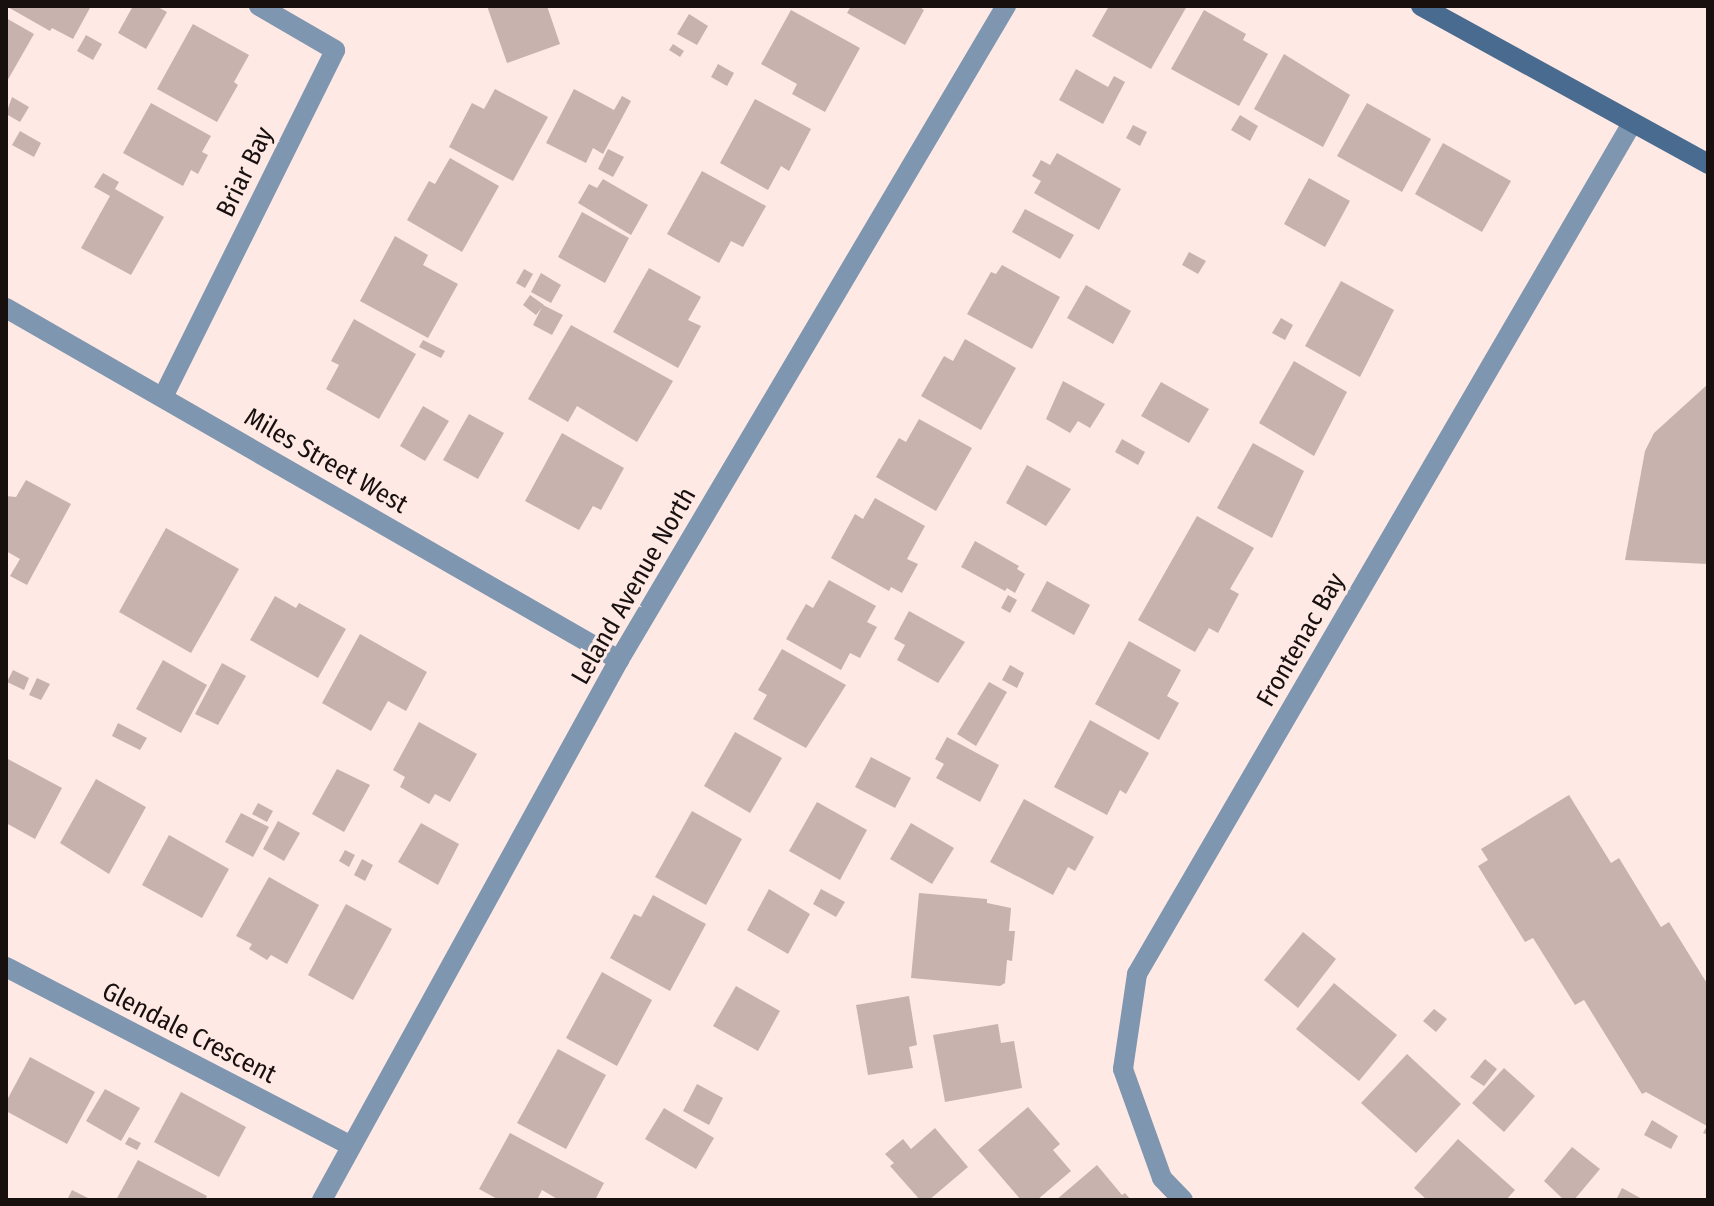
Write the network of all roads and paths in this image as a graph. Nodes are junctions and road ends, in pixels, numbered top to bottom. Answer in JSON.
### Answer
{"nodes":[{"id":1,"x":259,"y":6,"type":"edge"},
{"id":2,"x":1006,"y":6,"type":"edge"},
{"id":3,"x":1421,"y":6,"type":"edge"},
{"id":4,"x":1632,"y":123,"type":"junction"},
{"id":5,"x":1708,"y":164,"type":"edge"},
{"id":6,"x":6,"y":308,"type":"edge"},
{"id":7,"x":163,"y":397,"type":"junction"},
{"id":8,"x":619,"y":660,"type":"junction"},
{"id":9,"x":6,"y":967,"type":"edge"},
{"id":10,"x":349,"y":1145,"type":"junction"},
{"id":11,"x":322,"y":1200,"type":"edge"},
{"id":12,"x":1183,"y":1200,"type":"edge"}],
"edges":[{"from":1,"to":7,"type":"street","name":"Briar Bay"},
{"from":2,"to":8,"type":"street","name":"Leland Avenue North"},
{"from":3,"to":4,"type":"street"},
{"from":4,"to":5,"type":"street"},
{"from":4,"to":12,"type":"street","name":"Frontenac Bay"},
{"from":6,"to":7,"type":"street","name":"Miles Street West"},
{"from":7,"to":8,"type":"street","name":"Miles Street West"},
{"from":8,"to":10,"type":"street","name":"Leland Avenue North"},
{"from":9,"to":10,"type":"street","name":"Glendale Crescent"},
{"from":10,"to":11,"type":"street","name":"Leland Avenue North"}]}
